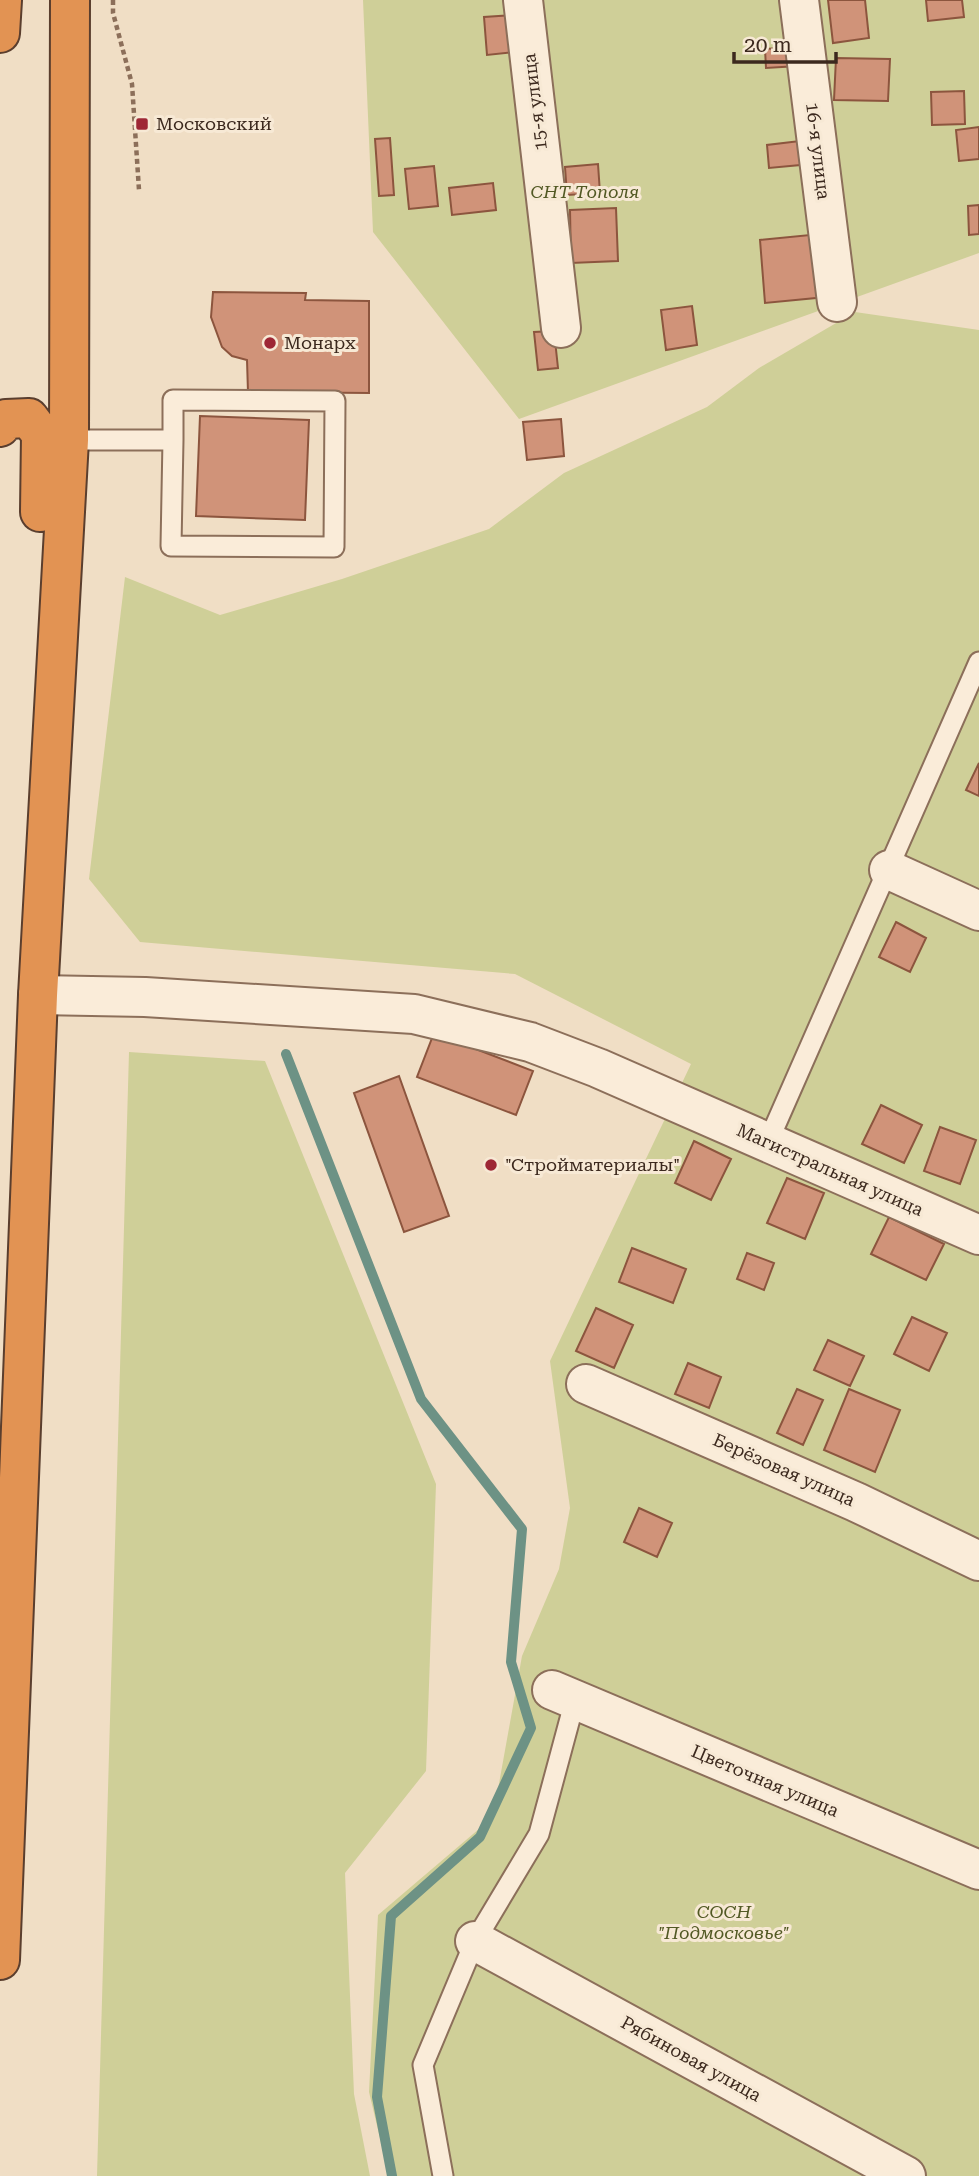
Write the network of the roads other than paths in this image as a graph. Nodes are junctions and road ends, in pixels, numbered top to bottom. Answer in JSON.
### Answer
{"nodes":[{"id":1,"x":2,"y":0,"type":"edge"},
{"id":2,"x":70,"y":0,"type":"edge"},
{"id":3,"x":523,"y":0,"type":"edge"},
{"id":4,"x":799,"y":0,"type":"edge"},
{"id":5,"x":0,"y":33,"type":"edge"},
{"id":6,"x":836,"y":302,"type":"dead end"},
{"id":7,"x":561,"y":328,"type":"dead end"},
{"id":8,"x":0,"y":427,"type":"edge"},
{"id":9,"x":69,"y":440,"type":"junction"},
{"id":10,"x":173,"y":440,"type":"junction"},
{"id":11,"x":979,"y":662,"type":"edge"},
{"id":12,"x":51,"y":752,"type":"junction"},
{"id":13,"x":889,"y":870,"type":"junction"},
{"id":14,"x":979,"y":911,"type":"edge"},
{"id":15,"x":38,"y":995,"type":"junction"},
{"id":16,"x":768,"y":1142,"type":"junction"},
{"id":17,"x":979,"y":1235,"type":"edge"},
{"id":18,"x":586,"y":1384,"type":"dead end"},
{"id":19,"x":979,"y":1561,"type":"edge"},
{"id":20,"x":564,"y":1695,"type":"joint"},
{"id":21,"x":979,"y":1870,"type":"edge"},
{"id":22,"x":475,"y":1941,"type":"junction"},
{"id":23,"x":0,"y":1960,"type":"edge"},
{"id":24,"x":443,"y":2176,"type":"edge"},
{"id":25,"x":906,"y":2176,"type":"edge"}],
"edges":[{"from":1,"to":5,"type":"highway"},
{"from":2,"to":9,"type":"highway"},
{"from":3,"to":7,"type":"street","name":"15-я улица"},
{"from":4,"to":6,"type":"street","name":"16-я улица"},
{"from":8,"to":12,"type":"highway"},
{"from":9,"to":10,"type":"lane"},
{"from":9,"to":12,"type":"highway"},
{"from":10,"to":10,"type":"lane"},
{"from":11,"to":13,"type":"lane"},
{"from":12,"to":15,"type":"highway"},
{"from":13,"to":14,"type":"street"},
{"from":13,"to":16,"type":"lane"},
{"from":15,"to":16,"type":"street","name":"Магистральная улица"},
{"from":15,"to":23,"type":"highway"},
{"from":16,"to":17,"type":"street","name":"Магистральная улица"},
{"from":18,"to":19,"type":"street","name":"Берёзовая улица"},
{"from":20,"to":21,"type":"street","name":"Цветочная улица"},
{"from":20,"to":22,"type":"lane"},
{"from":22,"to":24,"type":"lane"},
{"from":22,"to":25,"type":"street","name":"Рябиновая улица"}]}
